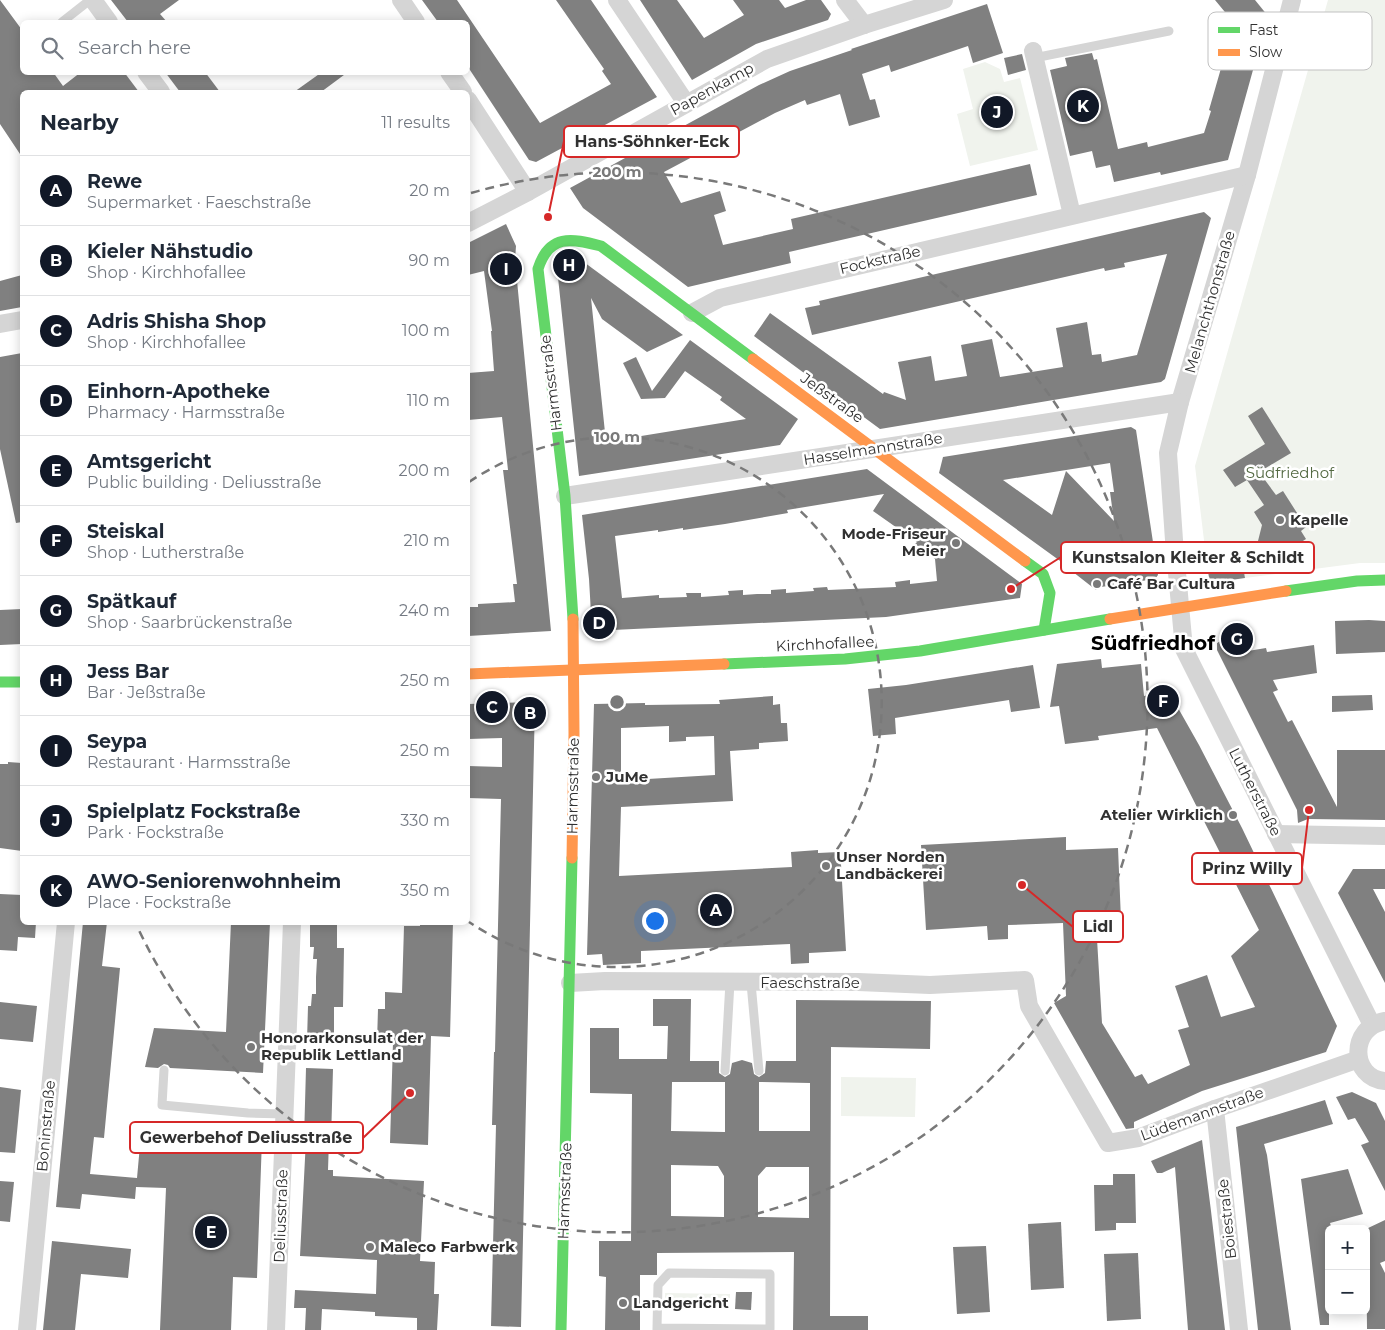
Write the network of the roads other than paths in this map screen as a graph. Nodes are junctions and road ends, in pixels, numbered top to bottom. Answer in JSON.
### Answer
{"nodes":[{"id":1,"x":91,"y":0,"type":"edge"},
{"id":2,"x":401,"y":0,"type":"edge"},
{"id":3,"x":617,"y":0,"type":"edge"},
{"id":4,"x":845,"y":0,"type":"edge"},
{"id":5,"x":944,"y":0,"type":"edge"},
{"id":6,"x":65,"y":20,"type":"edge"},
{"id":7,"x":107,"y":20,"type":"edge"},
{"id":8,"x":415,"y":20,"type":"edge"},
{"id":9,"x":864,"y":25,"type":"junction"},
{"id":10,"x":1169,"y":31,"type":"dead end"},
{"id":11,"x":1034,"y":54,"type":"joint"},
{"id":12,"x":1274,"y":70,"type":"edge"},
{"id":13,"x":148,"y":75,"type":"edge"},
{"id":14,"x":451,"y":75,"type":"edge"},
{"id":15,"x":160,"y":90,"type":"edge"},
{"id":16,"x":461,"y":90,"type":"edge"},
{"id":17,"x":470,"y":103,"type":"edge"},
{"id":18,"x":686,"y":103,"type":"junction"},
{"id":19,"x":1247,"y":175,"type":"junction"},
{"id":20,"x":528,"y":192,"type":"junction"},
{"id":21,"x":1072,"y":216,"type":"junction"},
{"id":22,"x":470,"y":222,"type":"edge"},
{"id":23,"x":548,"y":248,"type":"joint"},
{"id":24,"x":692,"y":313,"type":"junction"},
{"id":25,"x":20,"y":320,"type":"edge"},
{"id":26,"x":0,"y":324,"type":"edge"},
{"id":27,"x":1180,"y":402,"type":"junction"},
{"id":28,"x":875,"y":448,"type":"junction"},
{"id":29,"x":565,"y":496,"type":"junction"},
{"id":30,"x":1385,"y":580,"type":"edge"},
{"id":31,"x":1180,"y":608,"type":"junction"},
{"id":32,"x":1044,"y":630,"type":"junction"},
{"id":33,"x":574,"y":671,"type":"junction"},
{"id":34,"x":470,"y":674,"type":"edge"},
{"id":35,"x":0,"y":682,"type":"edge"},
{"id":36,"x":20,"y":682,"type":"edge"},
{"id":37,"x":1276,"y":834,"type":"junction"},
{"id":38,"x":1385,"y":836,"type":"edge"},
{"id":39,"x":66,"y":925,"type":"edge"},
{"id":40,"x":292,"y":925,"type":"edge"},
{"id":41,"x":730,"y":982,"type":"junction"},
{"id":42,"x":570,"y":983,"type":"junction"},
{"id":43,"x":751,"y":983,"type":"junction"},
{"id":44,"x":1029,"y":1006,"type":"joint"},
{"id":45,"x":1379,"y":1023,"type":"edge"},
{"id":46,"x":1359,"y":1059,"type":"junction"},
{"id":47,"x":164,"y":1070,"type":"dead end"},
{"id":48,"x":759,"y":1070,"type":"dead end"},
{"id":49,"x":725,"y":1071,"type":"dead end"},
{"id":50,"x":1385,"y":1080,"type":"edge"},
{"id":51,"x":1215,"y":1109,"type":"junction"},
{"id":52,"x":285,"y":1114,"type":"junction"},
{"id":53,"x":657,"y":1329,"type":"edge"},
{"id":54,"x":27,"y":1330,"type":"edge"},
{"id":55,"x":276,"y":1330,"type":"edge"},
{"id":56,"x":561,"y":1330,"type":"edge"},
{"id":57,"x":1239,"y":1330,"type":"edge"}],
"edges":[{"from":1,"to":6,"type":"lane"},
{"from":1,"to":7,"type":"street"},
{"from":2,"to":8,"type":"street"},
{"from":3,"to":18,"type":"street"},
{"from":4,"to":9,"type":"street"},
{"from":5,"to":9,"type":"street","name":"Papenkamp"},
{"from":9,"to":18,"type":"street","name":"Papenkamp"},
{"from":10,"to":11,"type":"lane"},
{"from":11,"to":21,"type":"street"},
{"from":12,"to":19,"type":"street","name":"Melanchthonstraße"},
{"from":13,"to":15,"type":"street"},
{"from":14,"to":16,"type":"street"},
{"from":17,"to":20,"type":"street"},
{"from":18,"to":20,"type":"street","name":"Papenkamp"},
{"from":19,"to":21,"type":"street","name":"Fockstraße"},
{"from":19,"to":27,"type":"street","name":"Melanchthonstraße"},
{"from":20,"to":22,"type":"street","name":"Papenkamp"},
{"from":21,"to":24,"type":"street","name":"Fockstraße"},
{"from":23,"to":24,"type":"street","name":"Jeßstraße"},
{"from":23,"to":29,"type":"street","name":"Harmsstraße"},
{"from":24,"to":28,"type":"street","name":"Jeßstraße"},
{"from":25,"to":26,"type":"street"},
{"from":27,"to":28,"type":"street","name":"Hasselmannstraße"},
{"from":27,"to":31,"type":"street","name":"Melanchthonstraße"},
{"from":28,"to":29,"type":"street","name":"Hasselmannstraße"},
{"from":28,"to":32,"type":"street","name":"Jeßstraße"},
{"from":29,"to":33,"type":"street","name":"Harmsstraße"},
{"from":30,"to":31,"type":"street","name":"Kirchhofallee"},
{"from":31,"to":32,"type":"street","name":"Kirchhofallee"},
{"from":31,"to":37,"type":"street","name":"Lutherstraße"},
{"from":32,"to":33,"type":"street","name":"Kirchhofallee"},
{"from":33,"to":34,"type":"street","name":"Kirchhofallee"},
{"from":33,"to":42,"type":"street","name":"Harmsstraße"},
{"from":35,"to":36,"type":"street"},
{"from":37,"to":38,"type":"street"},
{"from":37,"to":45,"type":"street","name":"Lutherstraße"},
{"from":39,"to":54,"type":"street","name":"Boninstraße"},
{"from":40,"to":52,"type":"street","name":"Deliusstraße"},
{"from":41,"to":42,"type":"street","name":"Faeschstraße"},
{"from":41,"to":43,"type":"street","name":"Faeschstraße"},
{"from":41,"to":49,"type":"lane"},
{"from":42,"to":56,"type":"street","name":"Harmsstraße"},
{"from":43,"to":44,"type":"street","name":"Faeschstraße"},
{"from":43,"to":48,"type":"lane"},
{"from":44,"to":51,"type":"street","name":"Lüdemannstraße"},
{"from":45,"to":46,"type":"street","name":"Lutherstraße"},
{"from":46,"to":50,"type":"street"},
{"from":46,"to":51,"type":"street","name":"Lüdemannstraße"},
{"from":47,"to":52,"type":"lane"},
{"from":51,"to":57,"type":"street","name":"Boiestraße"},
{"from":52,"to":55,"type":"street","name":"Deliusstraße"},
{"from":53,"to":53,"type":"lane"}]}
